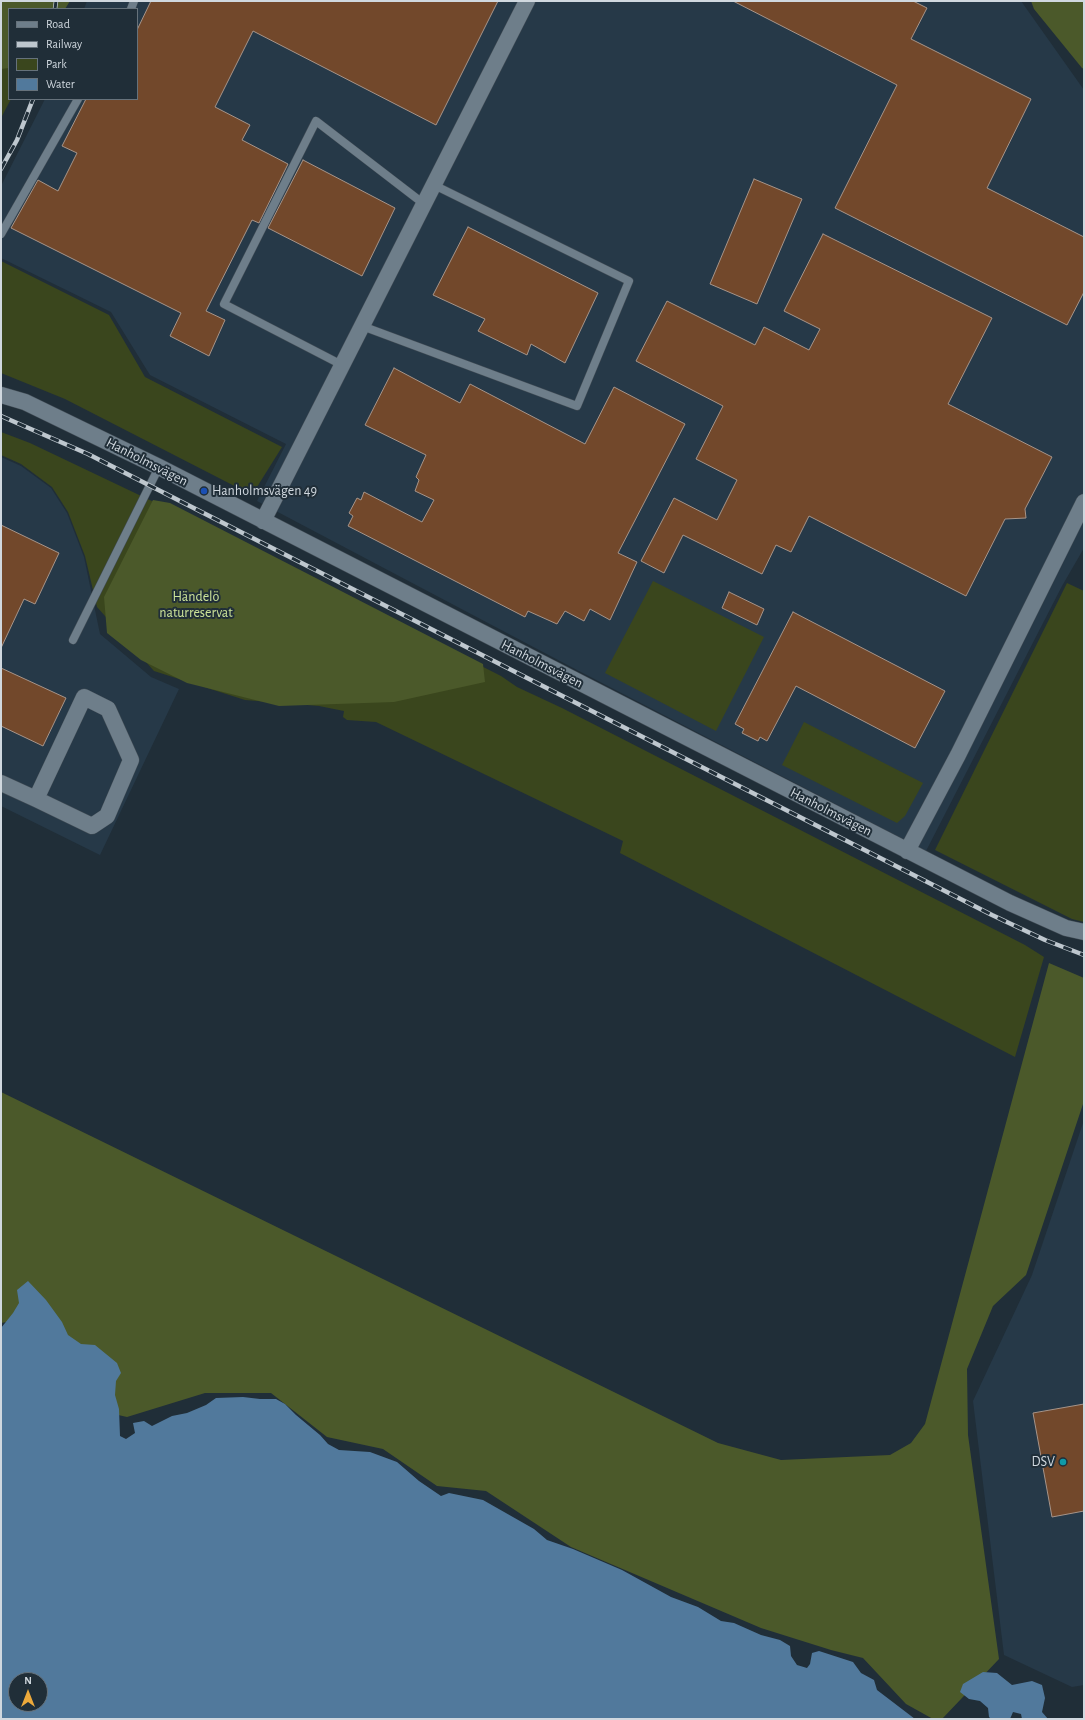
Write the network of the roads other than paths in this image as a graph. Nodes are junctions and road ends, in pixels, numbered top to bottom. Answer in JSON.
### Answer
{"nodes":[{"id":1,"x":527,"y":1,"type":"edge"},
{"id":2,"x":77,"y":100,"type":"edge"},
{"id":3,"x":434,"y":185,"type":"junction"},
{"id":4,"x":424,"y":204,"type":"junction"},
{"id":5,"x":1,"y":234,"type":"edge"},
{"id":6,"x":362,"y":326,"type":"junction"},
{"id":7,"x":342,"y":365,"type":"junction"},
{"id":8,"x":1,"y":395,"type":"edge"},
{"id":9,"x":159,"y":467,"type":"junction"},
{"id":10,"x":1084,"y":502,"type":"edge"},
{"id":11,"x":263,"y":521,"type":"junction"},
{"id":12,"x":73,"y":640,"type":"dead end"},
{"id":13,"x":1,"y":783,"type":"edge"},
{"id":14,"x":36,"y":799,"type":"junction"},
{"id":15,"x":907,"y":851,"type":"junction"},
{"id":16,"x":1084,"y":932,"type":"edge"}],
"edges":[{"from":1,"to":3,"type":"street"},
{"from":2,"to":5,"type":"lane"},
{"from":3,"to":4,"type":"street"},
{"from":3,"to":6,"type":"lane"},
{"from":4,"to":6,"type":"street"},
{"from":4,"to":7,"type":"lane"},
{"from":6,"to":7,"type":"street"},
{"from":7,"to":11,"type":"street"},
{"from":8,"to":9,"type":"street","name":"Hanholmsvägen"},
{"from":9,"to":11,"type":"street","name":"Hanholmsvägen"},
{"from":9,"to":12,"type":"lane"},
{"from":10,"to":15,"type":"street"},
{"from":11,"to":15,"type":"street","name":"Hanholmsvägen"},
{"from":13,"to":14,"type":"street"},
{"from":14,"to":14,"type":"street"},
{"from":15,"to":16,"type":"street","name":"Hanholmsvägen"}]}
